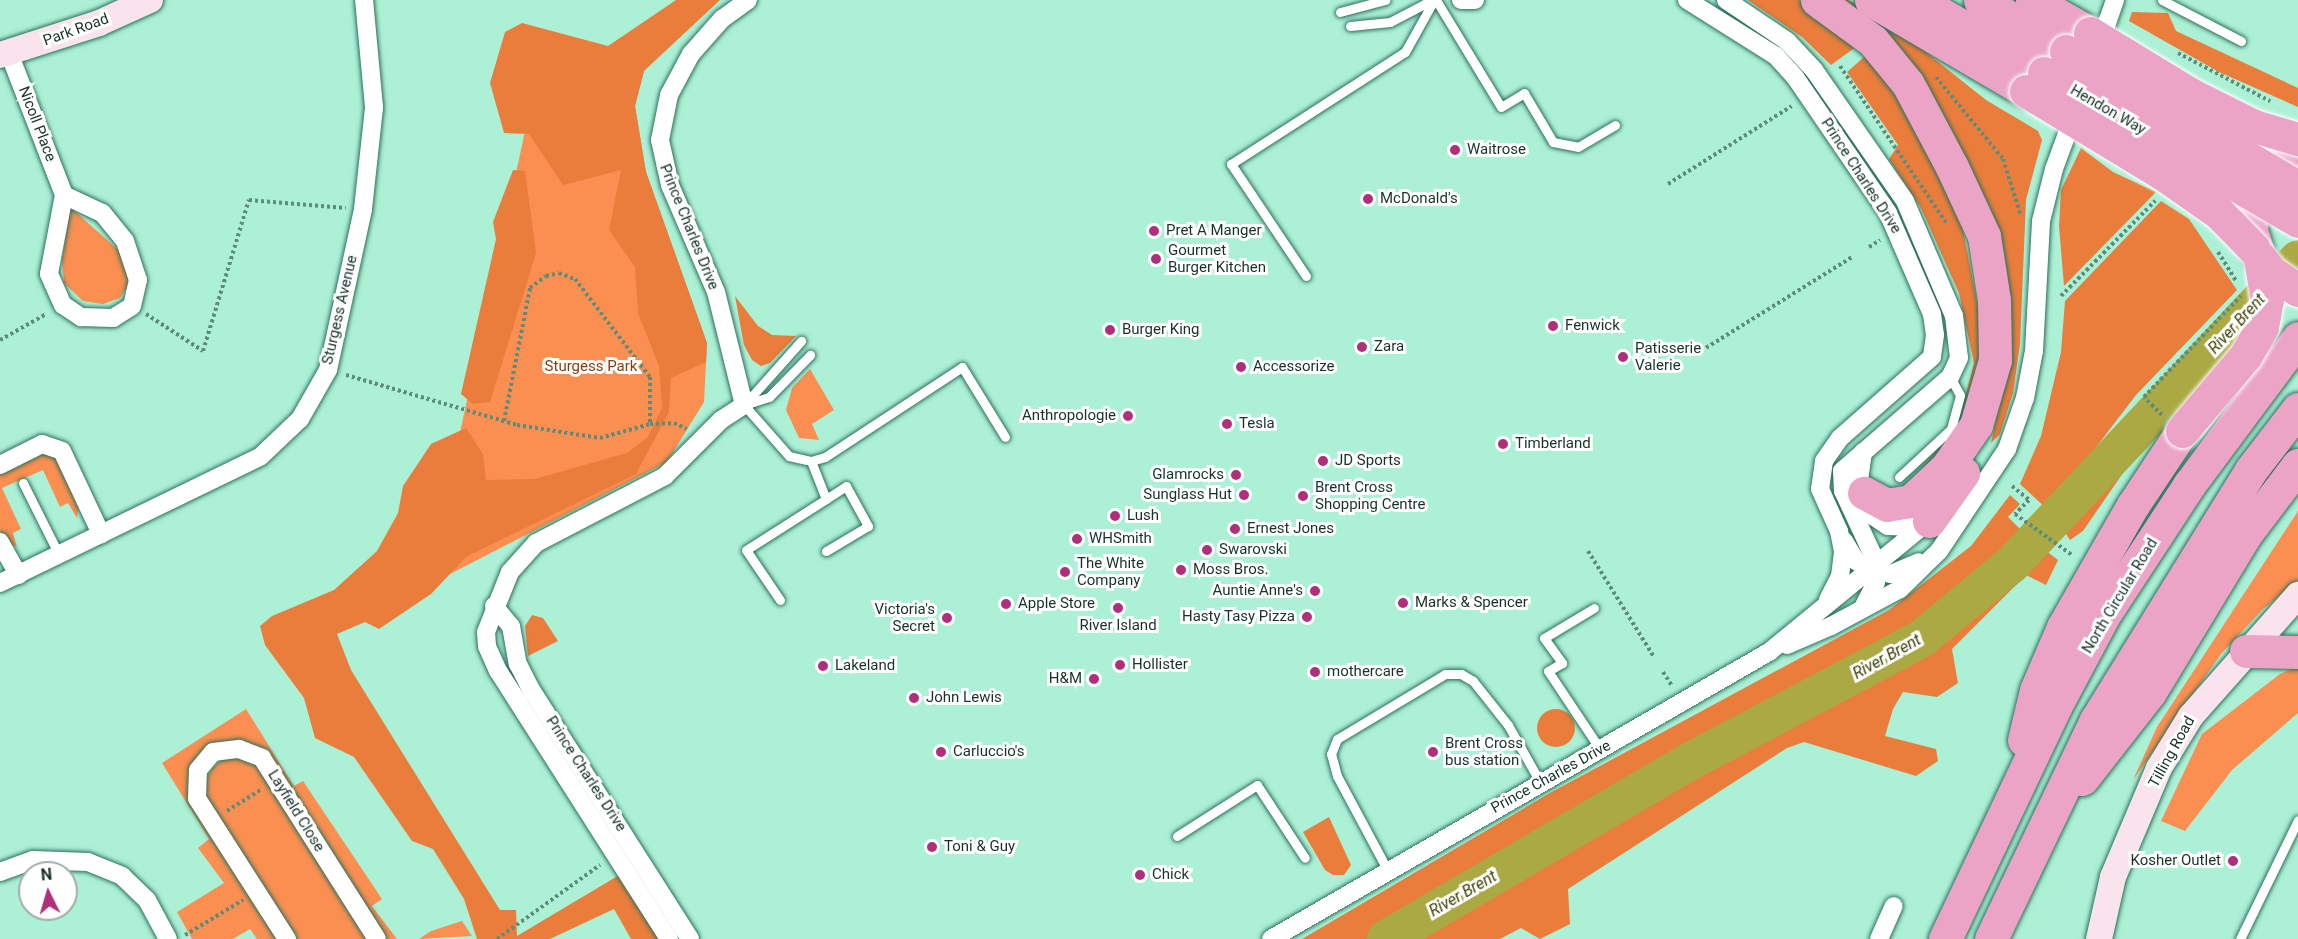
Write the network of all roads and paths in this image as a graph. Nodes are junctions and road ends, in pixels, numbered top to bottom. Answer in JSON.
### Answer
{"nodes":[{"id":1,"x":150,"y":0,"type":"edge"},
{"id":2,"x":364,"y":0,"type":"edge"},
{"id":3,"x":748,"y":0,"type":"edge"},
{"id":4,"x":1385,"y":0,"type":"edge"},
{"id":5,"x":1434,"y":0,"type":"edge"},
{"id":6,"x":1461,"y":0,"type":"edge"},
{"id":7,"x":1475,"y":0,"type":"edge"},
{"id":8,"x":1687,"y":0,"type":"edge"},
{"id":9,"x":1726,"y":0,"type":"edge"},
{"id":10,"x":1817,"y":0,"type":"edge"},
{"id":11,"x":1871,"y":0,"type":"edge"},
{"id":12,"x":1917,"y":0,"type":"edge"},
{"id":13,"x":1980,"y":0,"type":"edge"},
{"id":14,"x":2032,"y":0,"type":"edge"},
{"id":15,"x":2115,"y":0,"type":"edge"},
{"id":16,"x":2162,"y":0,"type":"edge"},
{"id":17,"x":1340,"y":12,"type":"dead end"},
{"id":18,"x":1350,"y":26,"type":"dead end"},
{"id":19,"x":2241,"y":41,"type":"dead end"},
{"id":20,"x":2059,"y":45,"type":"edge"},
{"id":21,"x":2173,"y":50,"type":"dead end"},
{"id":22,"x":5,"y":54,"type":"edge"},
{"id":23,"x":1840,"y":66,"type":"dead end"},
{"id":24,"x":1933,"y":73,"type":"dead end"},
{"id":25,"x":2280,"y":105,"type":"dead end"},
{"id":26,"x":1800,"y":109,"type":"dead end"},
{"id":27,"x":1615,"y":125,"type":"dead end"},
{"id":28,"x":2298,"y":139,"type":"edge"},
{"id":29,"x":2298,"y":151,"type":"edge"},
{"id":30,"x":1668,"y":184,"type":"dead end"},
{"id":31,"x":2298,"y":187,"type":"edge"},
{"id":32,"x":64,"y":195,"type":"junction"},
{"id":33,"x":2161,"y":195,"type":"dead end"},
{"id":34,"x":363,"y":209,"type":"junction"},
{"id":35,"x":2298,"y":221,"type":"edge"},
{"id":36,"x":2022,"y":226,"type":"dead end"},
{"id":37,"x":1951,"y":233,"type":"dead end"},
{"id":38,"x":2214,"y":245,"type":"dead end"},
{"id":39,"x":2257,"y":253,"type":"junction"},
{"id":40,"x":1852,"y":257,"type":"dead end"},
{"id":41,"x":1306,"y":276,"type":"dead end"},
{"id":42,"x":2238,"y":284,"type":"dead end"},
{"id":43,"x":2298,"y":290,"type":"edge"},
{"id":44,"x":2244,"y":293,"type":"dead end"},
{"id":45,"x":2061,"y":296,"type":"dead end"},
{"id":46,"x":63,"y":305,"type":"junction"},
{"id":47,"x":132,"y":306,"type":"junction"},
{"id":48,"x":2298,"y":338,"type":"edge"},
{"id":49,"x":0,"y":340,"type":"edge"},
{"id":50,"x":801,"y":341,"type":"dead end"},
{"id":51,"x":1701,"y":351,"type":"dead end"},
{"id":52,"x":810,"y":355,"type":"dead end"},
{"id":53,"x":328,"y":370,"type":"junction"},
{"id":54,"x":1950,"y":377,"type":"junction"},
{"id":55,"x":744,"y":405,"type":"junction"},
{"id":56,"x":2298,"y":409,"type":"edge"},
{"id":57,"x":2167,"y":420,"type":"dead end"},
{"id":58,"x":504,"y":421,"type":"junction"},
{"id":59,"x":650,"y":424,"type":"junction"},
{"id":60,"x":1976,"y":425,"type":"junction"},
{"id":61,"x":1005,"y":437,"type":"dead end"},
{"id":62,"x":702,"y":440,"type":"junction"},
{"id":63,"x":1863,"y":452,"type":"junction"},
{"id":64,"x":811,"y":461,"type":"junction"},
{"id":65,"x":0,"y":465,"type":"edge"},
{"id":66,"x":2298,"y":465,"type":"edge"},
{"id":67,"x":1899,"y":477,"type":"dead end"},
{"id":68,"x":23,"y":483,"type":"dead end"},
{"id":69,"x":2012,"y":486,"type":"dead end"},
{"id":70,"x":1864,"y":493,"type":"junction"},
{"id":71,"x":826,"y":499,"type":"junction"},
{"id":72,"x":1962,"y":514,"type":"junction"},
{"id":73,"x":1839,"y":531,"type":"junction"},
{"id":74,"x":1930,"y":533,"type":"junction"},
{"id":75,"x":101,"y":534,"type":"junction"},
{"id":76,"x":0,"y":542,"type":"edge"},
{"id":77,"x":826,"y":551,"type":"dead end"},
{"id":78,"x":1588,"y":551,"type":"dead end"},
{"id":79,"x":59,"y":555,"type":"junction"},
{"id":80,"x":2072,"y":555,"type":"dead end"},
{"id":81,"x":1875,"y":569,"type":"junction"},
{"id":82,"x":18,"y":574,"type":"junction"},
{"id":83,"x":0,"y":583,"type":"edge"},
{"id":84,"x":2298,"y":595,"type":"edge"},
{"id":85,"x":780,"y":600,"type":"dead end"},
{"id":86,"x":494,"y":606,"type":"junction"},
{"id":87,"x":1825,"y":606,"type":"junction"},
{"id":88,"x":1594,"y":608,"type":"dead end"},
{"id":89,"x":1863,"y":608,"type":"junction"},
{"id":90,"x":2246,"y":651,"type":"junction"},
{"id":91,"x":1769,"y":652,"type":"junction"},
{"id":92,"x":2298,"y":652,"type":"edge"},
{"id":93,"x":1654,"y":657,"type":"dead end"},
{"id":94,"x":1600,"y":749,"type":"junction"},
{"id":95,"x":276,"y":780,"type":"junction"},
{"id":96,"x":1540,"y":782,"type":"junction"},
{"id":97,"x":2010,"y":801,"type":"junction"},
{"id":98,"x":2298,"y":820,"type":"edge"},
{"id":99,"x":212,"y":821,"type":"junction"},
{"id":100,"x":2049,"y":823,"type":"junction"},
{"id":101,"x":1177,"y":836,"type":"dead end"},
{"id":102,"x":615,"y":854,"type":"junction"},
{"id":103,"x":1305,"y":858,"type":"dead end"},
{"id":104,"x":1388,"y":871,"type":"junction"},
{"id":105,"x":0,"y":872,"type":"edge"},
{"id":106,"x":256,"y":891,"type":"junction"},
{"id":107,"x":1894,"y":906,"type":"dead end"},
{"id":108,"x":168,"y":939,"type":"edge"},
{"id":109,"x":180,"y":939,"type":"edge"},
{"id":110,"x":287,"y":939,"type":"edge"},
{"id":111,"x":377,"y":939,"type":"edge"},
{"id":112,"x":497,"y":939,"type":"edge"},
{"id":113,"x":669,"y":939,"type":"edge"},
{"id":114,"x":690,"y":939,"type":"edge"},
{"id":115,"x":1271,"y":939,"type":"edge"},
{"id":116,"x":1879,"y":939,"type":"edge"},
{"id":117,"x":1945,"y":939,"type":"edge"},
{"id":118,"x":1990,"y":939,"type":"edge"},
{"id":119,"x":2099,"y":939,"type":"edge"},
{"id":120,"x":2240,"y":939,"type":"edge"}],
"edges":[{"from":1,"to":22,"type":"street","name":"Park Road"},
{"from":2,"to":34,"type":"street","name":"Sturgess Avenue"},
{"from":3,"to":55,"type":"street","name":"Prince Charles Drive"},
{"from":4,"to":17,"type":"lane"},
{"from":5,"to":18,"type":"lane"},
{"from":5,"to":27,"type":"lane"},
{"from":5,"to":41,"type":"lane"},
{"from":6,"to":7,"type":"street"},
{"from":8,"to":73,"type":"street","name":"Prince Charles Drive"},
{"from":9,"to":54,"type":"street"},
{"from":10,"to":60,"type":"highway"},
{"from":11,"to":20,"type":"highway"},
{"from":12,"to":20,"type":"highway","name":"Hendon Way"},
{"from":13,"to":20,"type":"highway","name":"Hendon Way"},
{"from":14,"to":20,"type":"highway"},
{"from":15,"to":72,"type":"street"},
{"from":16,"to":19,"type":"lane"},
{"from":20,"to":28,"type":"highway","bridge":true},
{"from":20,"to":31,"type":"highway","name":"Hendon Way","bridge":true},
{"from":20,"to":35,"type":"highway","name":"Hendon Way","bridge":true},
{"from":20,"to":39,"type":"highway","bridge":true},
{"from":21,"to":25,"type":"path"},
{"from":22,"to":32,"type":"street","name":"Nicoll Place"},
{"from":23,"to":37,"type":"path"},
{"from":24,"to":36,"type":"path"},
{"from":26,"to":30,"type":"path"},
{"from":29,"to":39,"type":"highway","bridge":true},
{"from":32,"to":46,"type":"street"},
{"from":32,"to":47,"type":"street"},
{"from":33,"to":45,"type":"path"},
{"from":34,"to":47,"type":"path"},
{"from":34,"to":53,"type":"street","name":"Sturgess Avenue"},
{"from":38,"to":42,"type":"path"},
{"from":39,"to":43,"type":"highway","bridge":true},
{"from":39,"to":97,"type":"highway","bridge":true},
{"from":40,"to":51,"type":"path"},
{"from":44,"to":57,"type":"path"},
{"from":46,"to":47,"type":"street"},
{"from":46,"to":49,"type":"path"},
{"from":48,"to":97,"type":"highway","name":"North Circular Road"},
{"from":50,"to":55,"type":"lane"},
{"from":52,"to":55,"type":"lane"},
{"from":53,"to":58,"type":"path"},
{"from":53,"to":75,"type":"street","name":"Sturgess Avenue"},
{"from":54,"to":63,"type":"street"},
{"from":54,"to":67,"type":"lane"},
{"from":55,"to":62,"type":"street","name":"Prince Charles Drive"},
{"from":55,"to":64,"type":"lane"},
{"from":56,"to":100,"type":"highway"},
{"from":58,"to":59,"type":"path"},
{"from":58,"to":59,"type":"path"},
{"from":59,"to":62,"type":"path"},
{"from":60,"to":70,"type":"highway"},
{"from":60,"to":74,"type":"highway"},
{"from":61,"to":64,"type":"lane"},
{"from":62,"to":86,"type":"street","name":"Prince Charles Drive"},
{"from":63,"to":70,"type":"street"},
{"from":63,"to":81,"type":"street"},
{"from":64,"to":71,"type":"lane"},
{"from":65,"to":75,"type":"street"},
{"from":66,"to":100,"type":"highway"},
{"from":68,"to":79,"type":"lane"},
{"from":69,"to":80,"type":"path"},
{"from":70,"to":74,"type":"street"},
{"from":71,"to":77,"type":"lane"},
{"from":71,"to":85,"type":"lane"},
{"from":72,"to":74,"type":"street","name":"Prince Charles Drive"},
{"from":72,"to":74,"type":"street"},
{"from":73,"to":81,"type":"street"},
{"from":73,"to":87,"type":"street","name":"Prince Charles Drive"},
{"from":74,"to":81,"type":"street","name":"Prince Charles Drive"},
{"from":74,"to":81,"type":"street"},
{"from":74,"to":89,"type":"street"},
{"from":75,"to":79,"type":"street","name":"Sturgess Avenue"},
{"from":76,"to":82,"type":"street"},
{"from":78,"to":93,"type":"path"},
{"from":79,"to":82,"type":"street","name":"Sturgess Avenue"},
{"from":81,"to":87,"type":"street","name":"Prince Charles Drive"},
{"from":81,"to":89,"type":"street"},
{"from":82,"to":83,"type":"street","name":"Sturgess Avenue"},
{"from":84,"to":90,"type":"street","name":"Tilling Road"},
{"from":86,"to":102,"type":"street","name":"Prince Charles Drive"},
{"from":86,"to":114,"type":"street","name":"Prince Charles Drive"},
{"from":87,"to":91,"type":"street","name":"Prince Charles Drive"},
{"from":88,"to":94,"type":"lane"},
{"from":89,"to":91,"type":"street"},
{"from":90,"to":92,"type":"highway"},
{"from":90,"to":119,"type":"street","name":"Tilling Road"},
{"from":91,"to":94,"type":"street","name":"Prince Charles Drive"},
{"from":94,"to":96,"type":"street","name":"Prince Charles Drive"},
{"from":95,"to":99,"type":"path"},
{"from":95,"to":99,"type":"street","name":"Layfield Close"},
{"from":95,"to":111,"type":"street","name":"Layfield Close"},
{"from":96,"to":104,"type":"street","name":"Prince Charles Drive"},
{"from":96,"to":104,"type":"lane"},
{"from":97,"to":117,"type":"highway","name":"North Circular Road"},
{"from":98,"to":120,"type":"lane"},
{"from":99,"to":106,"type":"street","name":"Layfield Close"},
{"from":100,"to":118,"type":"highway"},
{"from":101,"to":103,"type":"lane"},
{"from":102,"to":112,"type":"path"},
{"from":102,"to":113,"type":"street","name":"Prince Charles Drive"},
{"from":104,"to":115,"type":"street","name":"Prince Charles Drive"},
{"from":105,"to":108,"type":"street"},
{"from":106,"to":109,"type":"path"},
{"from":106,"to":110,"type":"street","name":"Layfield Close"},
{"from":107,"to":116,"type":"street"}]}
